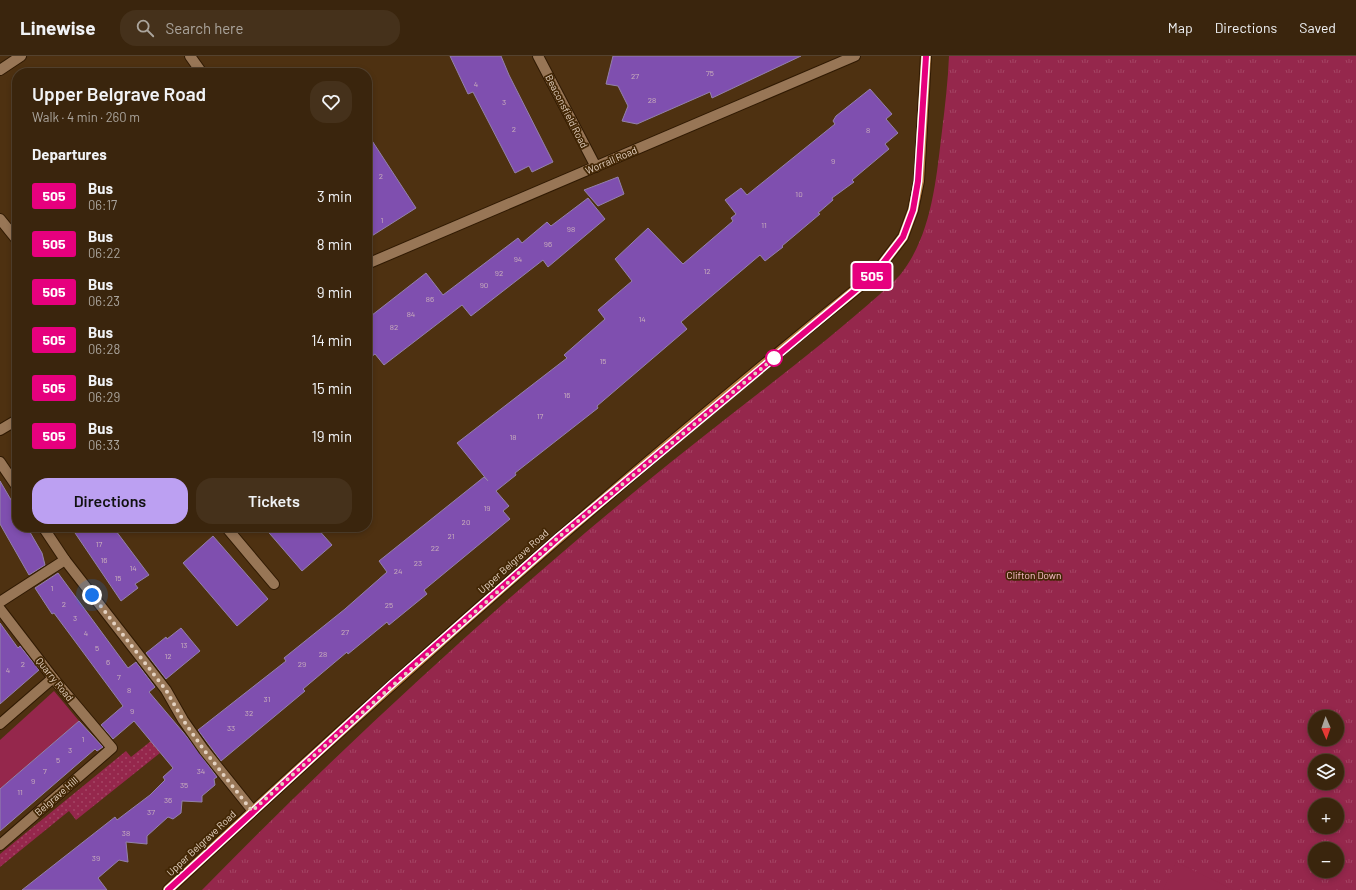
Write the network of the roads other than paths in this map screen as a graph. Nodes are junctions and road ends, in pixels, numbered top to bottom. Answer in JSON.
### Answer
{"nodes":[{"id":1,"x":21,"y":56,"type":"edge"},
{"id":2,"x":190,"y":56,"type":"edge"},
{"id":3,"x":538,"y":56,"type":"edge"},
{"id":4,"x":855,"y":56,"type":"edge"},
{"id":5,"x":926,"y":56,"type":"edge"},
{"id":6,"x":198,"y":68,"type":"edge"},
{"id":7,"x":0,"y":70,"type":"edge"},
{"id":8,"x":596,"y":167,"type":"junction"},
{"id":9,"x":0,"y":219,"type":"edge"},
{"id":10,"x":12,"y":234,"type":"edge"},
{"id":11,"x":372,"y":262,"type":"edge"},
{"id":12,"x":12,"y":423,"type":"edge"},
{"id":13,"x":0,"y":430,"type":"edge"},
{"id":14,"x":0,"y":462,"type":"edge"},
{"id":15,"x":12,"y":480,"type":"edge"},
{"id":16,"x":46,"y":532,"type":"edge"},
{"id":17,"x":230,"y":532,"type":"edge"},
{"id":18,"x":64,"y":560,"type":"junction"},
{"id":19,"x":274,"y":584,"type":"dead end"},
{"id":20,"x":0,"y":602,"type":"edge"},
{"id":21,"x":0,"y":609,"type":"edge"},
{"id":22,"x":53,"y":678,"type":"junction"},
{"id":23,"x":0,"y":724,"type":"edge"},
{"id":24,"x":112,"y":748,"type":"joint"},
{"id":25,"x":252,"y":811,"type":"junction"},
{"id":26,"x":0,"y":845,"type":"edge"},
{"id":27,"x":168,"y":890,"type":"edge"}],
"edges":[{"from":1,"to":7,"type":"street"},
{"from":2,"to":6,"type":"street"},
{"from":3,"to":8,"type":"street","name":"Beaconsfield Road"},
{"from":4,"to":8,"type":"street","name":"Worrall Road"},
{"from":5,"to":25,"type":"main road","name":"Upper Belgrave Road"},
{"from":8,"to":11,"type":"street","name":"Worrall Road"},
{"from":9,"to":10,"type":"street"},
{"from":12,"to":13,"type":"street"},
{"from":14,"to":15,"type":"street"},
{"from":16,"to":18,"type":"street"},
{"from":17,"to":19,"type":"street"},
{"from":18,"to":20,"type":"street"},
{"from":18,"to":25,"type":"street"},
{"from":21,"to":22,"type":"street","name":"Quarry Road"},
{"from":22,"to":23,"type":"street"},
{"from":22,"to":24,"type":"street","name":"Quarry Road"},
{"from":24,"to":26,"type":"street","name":"Belgrave Hill"},
{"from":25,"to":27,"type":"main road","name":"Upper Belgrave Road"}]}
